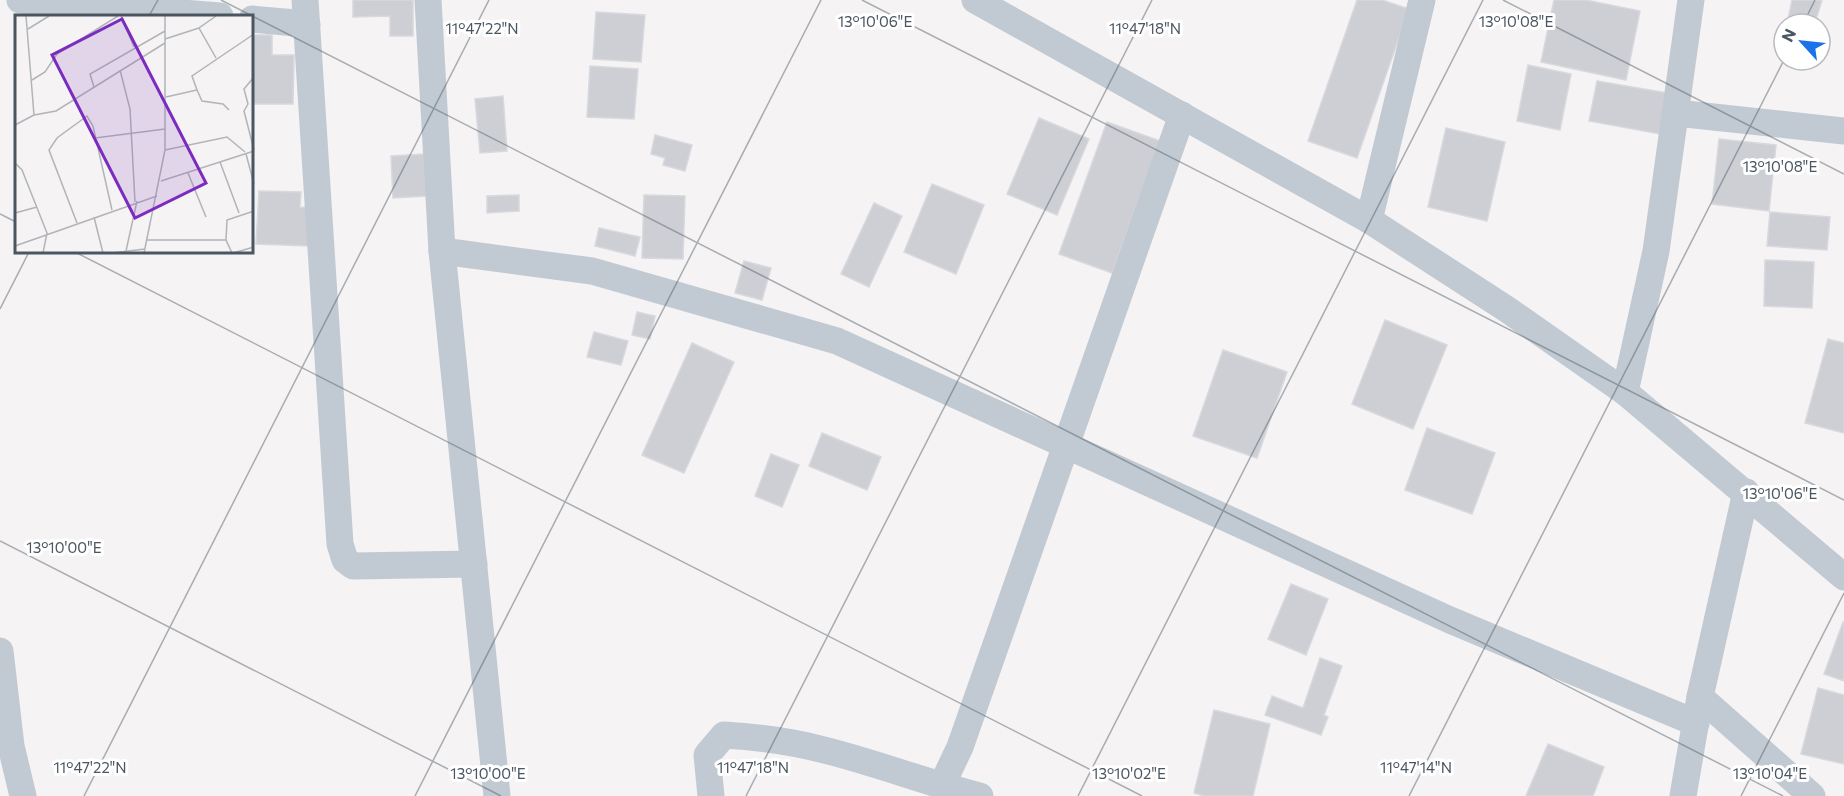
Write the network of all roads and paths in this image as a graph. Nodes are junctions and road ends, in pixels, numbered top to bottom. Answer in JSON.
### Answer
{"nodes":[{"id":1,"x":20,"y":0,"type":"edge"},
{"id":2,"x":428,"y":0,"type":"edge"},
{"id":3,"x":975,"y":0,"type":"edge"},
{"id":4,"x":1422,"y":0,"type":"edge"},
{"id":5,"x":1691,"y":0,"type":"edge"},
{"id":6,"x":306,"y":12,"type":"edge"},
{"id":7,"x":208,"y":15,"type":"edge"},
{"id":8,"x":254,"y":19,"type":"edge"},
{"id":9,"x":1676,"y":113,"type":"junction"},
{"id":10,"x":1182,"y":115,"type":"junction"},
{"id":11,"x":1844,"y":131,"type":"edge"},
{"id":12,"x":1369,"y":220,"type":"junction"},
{"id":13,"x":442,"y":251,"type":"junction"},
{"id":14,"x":1625,"y":392,"type":"junction"},
{"id":15,"x":1066,"y":446,"type":"junction"},
{"id":16,"x":1746,"y":492,"type":"junction"},
{"id":17,"x":474,"y":564,"type":"junction"},
{"id":18,"x":1844,"y":576,"type":"edge"},
{"id":19,"x":0,"y":651,"type":"edge"},
{"id":20,"x":1700,"y":697,"type":"junction"},
{"id":21,"x":1696,"y":723,"type":"junction"},
{"id":22,"x":941,"y":787,"type":"junction"},
{"id":23,"x":23,"y":796,"type":"edge"},
{"id":24,"x":497,"y":796,"type":"edge"},
{"id":25,"x":711,"y":796,"type":"edge"},
{"id":26,"x":980,"y":796,"type":"edge"},
{"id":27,"x":1683,"y":796,"type":"edge"},
{"id":28,"x":1812,"y":796,"type":"edge"}],
"edges":[{"from":1,"to":7,"type":"street"},
{"from":2,"to":13,"type":"street"},
{"from":3,"to":10,"type":"street"},
{"from":4,"to":12,"type":"street"},
{"from":5,"to":9,"type":"street"},
{"from":6,"to":8,"type":"street"},
{"from":6,"to":17,"type":"street"},
{"from":9,"to":11,"type":"street"},
{"from":9,"to":14,"type":"street"},
{"from":10,"to":12,"type":"street"},
{"from":10,"to":15,"type":"street"},
{"from":12,"to":14,"type":"street"},
{"from":13,"to":15,"type":"street"},
{"from":13,"to":17,"type":"street"},
{"from":14,"to":16,"type":"street"},
{"from":15,"to":21,"type":"street"},
{"from":15,"to":22,"type":"street"},
{"from":16,"to":18,"type":"street"},
{"from":16,"to":20,"type":"street"},
{"from":17,"to":24,"type":"street"},
{"from":19,"to":23,"type":"street"},
{"from":20,"to":21,"type":"street"},
{"from":20,"to":28,"type":"street"},
{"from":21,"to":27,"type":"street"},
{"from":22,"to":25,"type":"street"},
{"from":22,"to":26,"type":"street"}]}
